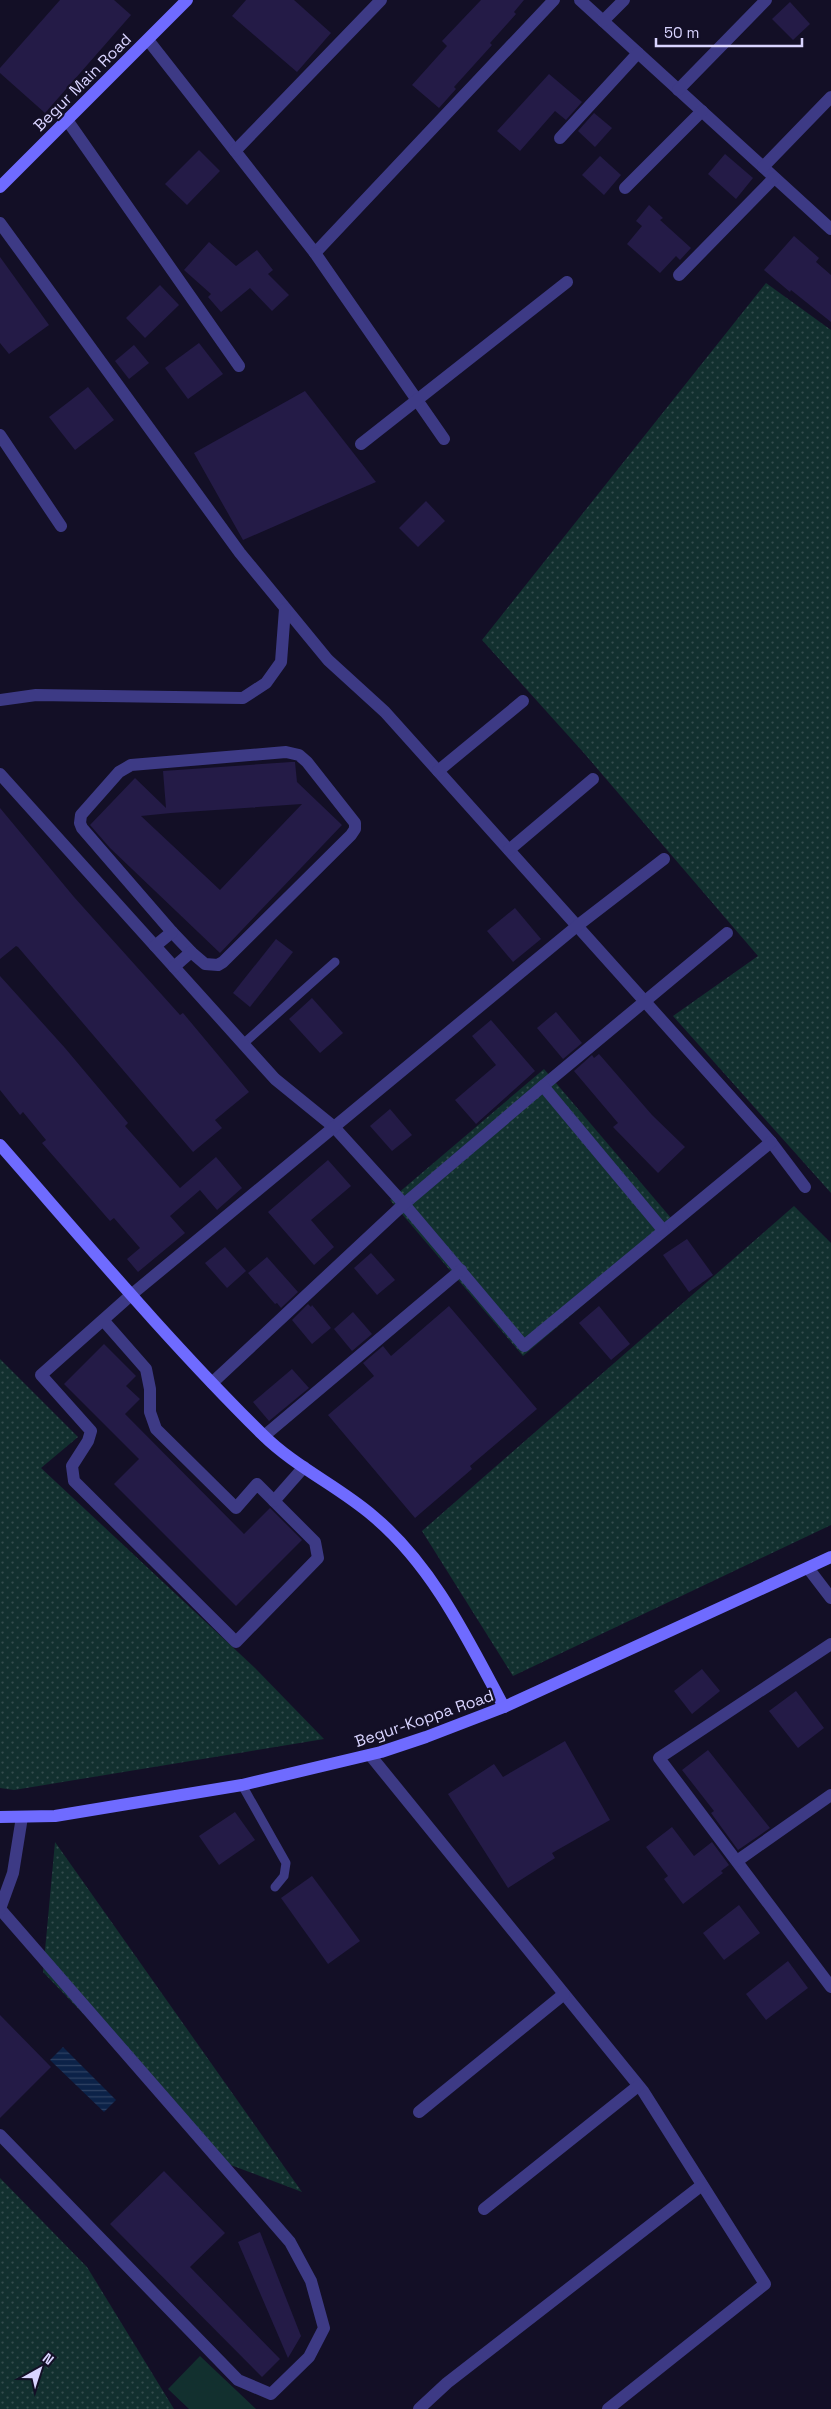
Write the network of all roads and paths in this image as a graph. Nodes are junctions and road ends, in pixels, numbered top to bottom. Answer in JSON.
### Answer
{"nodes":[{"id":1,"x":187,"y":0,"type":"edge"},
{"id":2,"x":381,"y":0,"type":"edge"},
{"id":3,"x":554,"y":0,"type":"edge"},
{"id":4,"x":580,"y":0,"type":"edge"},
{"id":5,"x":624,"y":0,"type":"edge"},
{"id":6,"x":766,"y":0,"type":"edge"},
{"id":7,"x":603,"y":21,"type":"junction"},
{"id":8,"x":148,"y":40,"type":"junction"},
{"id":9,"x":638,"y":53,"type":"junction"},
{"id":10,"x":678,"y":90,"type":"junction"},
{"id":11,"x":831,"y":97,"type":"edge"},
{"id":12,"x":702,"y":111,"type":"junction"},
{"id":13,"x":67,"y":120,"type":"junction"},
{"id":14,"x":560,"y":138,"type":"dead end"},
{"id":15,"x":235,"y":151,"type":"junction"},
{"id":16,"x":763,"y":167,"type":"junction"},
{"id":17,"x":774,"y":178,"type":"junction"},
{"id":18,"x":0,"y":187,"type":"edge"},
{"id":19,"x":625,"y":188,"type":"dead end"},
{"id":20,"x":0,"y":223,"type":"edge"},
{"id":21,"x":831,"y":229,"type":"edge"},
{"id":22,"x":315,"y":253,"type":"junction"},
{"id":23,"x":679,"y":275,"type":"dead end"},
{"id":24,"x":567,"y":282,"type":"dead end"},
{"id":25,"x":239,"y":366,"type":"dead end"},
{"id":26,"x":416,"y":398,"type":"junction"},
{"id":27,"x":0,"y":435,"type":"edge"},
{"id":28,"x":444,"y":439,"type":"dead end"},
{"id":29,"x":361,"y":444,"type":"dead end"},
{"id":30,"x":61,"y":526,"type":"dead end"},
{"id":31,"x":285,"y":609,"type":"junction"},
{"id":32,"x":0,"y":700,"type":"edge"},
{"id":33,"x":523,"y":701,"type":"dead end"},
{"id":34,"x":438,"y":771,"type":"junction"},
{"id":35,"x":0,"y":774,"type":"edge"},
{"id":36,"x":593,"y":779,"type":"dead end"},
{"id":37,"x":509,"y":850,"type":"junction"},
{"id":38,"x":664,"y":859,"type":"dead end"},
{"id":39,"x":576,"y":926,"type":"junction"},
{"id":40,"x":172,"y":932,"type":"junction"},
{"id":41,"x":727,"y":933,"type":"dead end"},
{"id":42,"x":155,"y":946,"type":"junction"},
{"id":43,"x":191,"y":952,"type":"junction"},
{"id":44,"x":335,"y":962,"type":"dead end"},
{"id":45,"x":174,"y":967,"type":"junction"},
{"id":46,"x":644,"y":1001,"type":"junction"},
{"id":47,"x":243,"y":1044,"type":"junction"},
{"id":48,"x":543,"y":1086,"type":"junction"},
{"id":49,"x":334,"y":1127,"type":"junction"},
{"id":50,"x":771,"y":1142,"type":"junction"},
{"id":51,"x":0,"y":1145,"type":"edge"},
{"id":52,"x":805,"y":1187,"type":"dead end"},
{"id":53,"x":404,"y":1204,"type":"junction"},
{"id":54,"x":663,"y":1230,"type":"junction"},
{"id":55,"x":461,"y":1270,"type":"junction"},
{"id":56,"x":131,"y":1295,"type":"junction"},
{"id":57,"x":103,"y":1320,"type":"junction"},
{"id":58,"x":212,"y":1383,"type":"junction"},
{"id":59,"x":264,"y":1436,"type":"junction"},
{"id":60,"x":304,"y":1467,"type":"junction"},
{"id":61,"x":274,"y":1501,"type":"junction"},
{"id":62,"x":831,"y":1557,"type":"edge"},
{"id":63,"x":808,"y":1568,"type":"junction"},
{"id":64,"x":831,"y":1598,"type":"edge"},
{"id":65,"x":831,"y":1644,"type":"edge"},
{"id":66,"x":504,"y":1708,"type":"junction"},
{"id":67,"x":370,"y":1755,"type":"junction"},
{"id":68,"x":242,"y":1785,"type":"junction"},
{"id":69,"x":831,"y":1794,"type":"edge"},
{"id":70,"x":0,"y":1817,"type":"edge"},
{"id":71,"x":22,"y":1817,"type":"junction"},
{"id":72,"x":737,"y":1861,"type":"junction"},
{"id":73,"x":274,"y":1887,"type":"dead end"},
{"id":74,"x":0,"y":1909,"type":"edge"},
{"id":75,"x":831,"y":1987,"type":"edge"},
{"id":76,"x":564,"y":1994,"type":"junction"},
{"id":77,"x":638,"y":2086,"type":"junction"},
{"id":78,"x":419,"y":2112,"type":"dead end"},
{"id":79,"x":0,"y":2135,"type":"edge"},
{"id":80,"x":702,"y":2185,"type":"junction"},
{"id":81,"x":484,"y":2209,"type":"dead end"},
{"id":82,"x":418,"y":2409,"type":"edge"},
{"id":83,"x":608,"y":2409,"type":"edge"}],
"edges":[{"from":1,"to":8,"type":"street","name":"Begur Main Road"},
{"from":2,"to":15,"type":"street"},
{"from":3,"to":22,"type":"street"},
{"from":4,"to":7,"type":"street"},
{"from":5,"to":7,"type":"street"},
{"from":6,"to":10,"type":"street"},
{"from":7,"to":9,"type":"street"},
{"from":8,"to":13,"type":"street","name":"Begur Main Road"},
{"from":8,"to":15,"type":"street"},
{"from":9,"to":10,"type":"street"},
{"from":9,"to":14,"type":"street"},
{"from":10,"to":12,"type":"street"},
{"from":11,"to":16,"type":"street"},
{"from":12,"to":16,"type":"street"},
{"from":12,"to":19,"type":"street"},
{"from":13,"to":18,"type":"street","name":"Begur Main Road"},
{"from":13,"to":25,"type":"street"},
{"from":15,"to":22,"type":"street"},
{"from":16,"to":17,"type":"street"},
{"from":17,"to":21,"type":"street"},
{"from":17,"to":23,"type":"street"},
{"from":20,"to":31,"type":"street"},
{"from":22,"to":26,"type":"street"},
{"from":24,"to":26,"type":"street"},
{"from":26,"to":28,"type":"street"},
{"from":26,"to":29,"type":"street"},
{"from":27,"to":30,"type":"street"},
{"from":31,"to":32,"type":"street"},
{"from":31,"to":34,"type":"street"},
{"from":33,"to":34,"type":"street"},
{"from":34,"to":37,"type":"street"},
{"from":35,"to":42,"type":"street"},
{"from":36,"to":37,"type":"street"},
{"from":37,"to":39,"type":"street"},
{"from":38,"to":39,"type":"street"},
{"from":39,"to":46,"type":"street"},
{"from":39,"to":49,"type":"street"},
{"from":40,"to":42,"type":"street"},
{"from":40,"to":43,"type":"street"},
{"from":40,"to":43,"type":"street"},
{"from":41,"to":46,"type":"street"},
{"from":42,"to":45,"type":"street"},
{"from":43,"to":45,"type":"street"},
{"from":44,"to":47,"type":"lane"},
{"from":45,"to":47,"type":"street"},
{"from":46,"to":48,"type":"street"},
{"from":46,"to":50,"type":"street"},
{"from":47,"to":49,"type":"street"},
{"from":48,"to":53,"type":"street"},
{"from":48,"to":54,"type":"street"},
{"from":49,"to":53,"type":"street"},
{"from":49,"to":56,"type":"street"},
{"from":50,"to":52,"type":"street"},
{"from":50,"to":54,"type":"street"},
{"from":51,"to":56,"type":"street"},
{"from":53,"to":55,"type":"street"},
{"from":53,"to":58,"type":"street"},
{"from":54,"to":55,"type":"street"},
{"from":55,"to":59,"type":"street"},
{"from":56,"to":57,"type":"street"},
{"from":56,"to":58,"type":"street"},
{"from":57,"to":61,"type":"street"},
{"from":57,"to":61,"type":"street"},
{"from":58,"to":59,"type":"street"},
{"from":59,"to":60,"type":"street"},
{"from":60,"to":61,"type":"street"},
{"from":60,"to":66,"type":"street"},
{"from":62,"to":63,"type":"street","name":"Begur-Koppa Road"},
{"from":63,"to":64,"type":"street"},
{"from":63,"to":66,"type":"street","name":"Begur-Koppa Road"},
{"from":65,"to":72,"type":"street"},
{"from":66,"to":67,"type":"street","name":"Begur-Koppa Road"},
{"from":67,"to":68,"type":"street","name":"Begur-Koppa Road"},
{"from":67,"to":76,"type":"street"},
{"from":68,"to":71,"type":"street","name":"Begur-Koppa Road"},
{"from":68,"to":73,"type":"lane"},
{"from":69,"to":72,"type":"street"},
{"from":70,"to":71,"type":"street","name":"Begur-Koppa Road"},
{"from":71,"to":74,"type":"street"},
{"from":72,"to":75,"type":"street"},
{"from":74,"to":79,"type":"street"},
{"from":76,"to":77,"type":"street"},
{"from":76,"to":78,"type":"street"},
{"from":77,"to":80,"type":"street"},
{"from":77,"to":81,"type":"street"},
{"from":80,"to":82,"type":"street"},
{"from":80,"to":83,"type":"street"}]}
